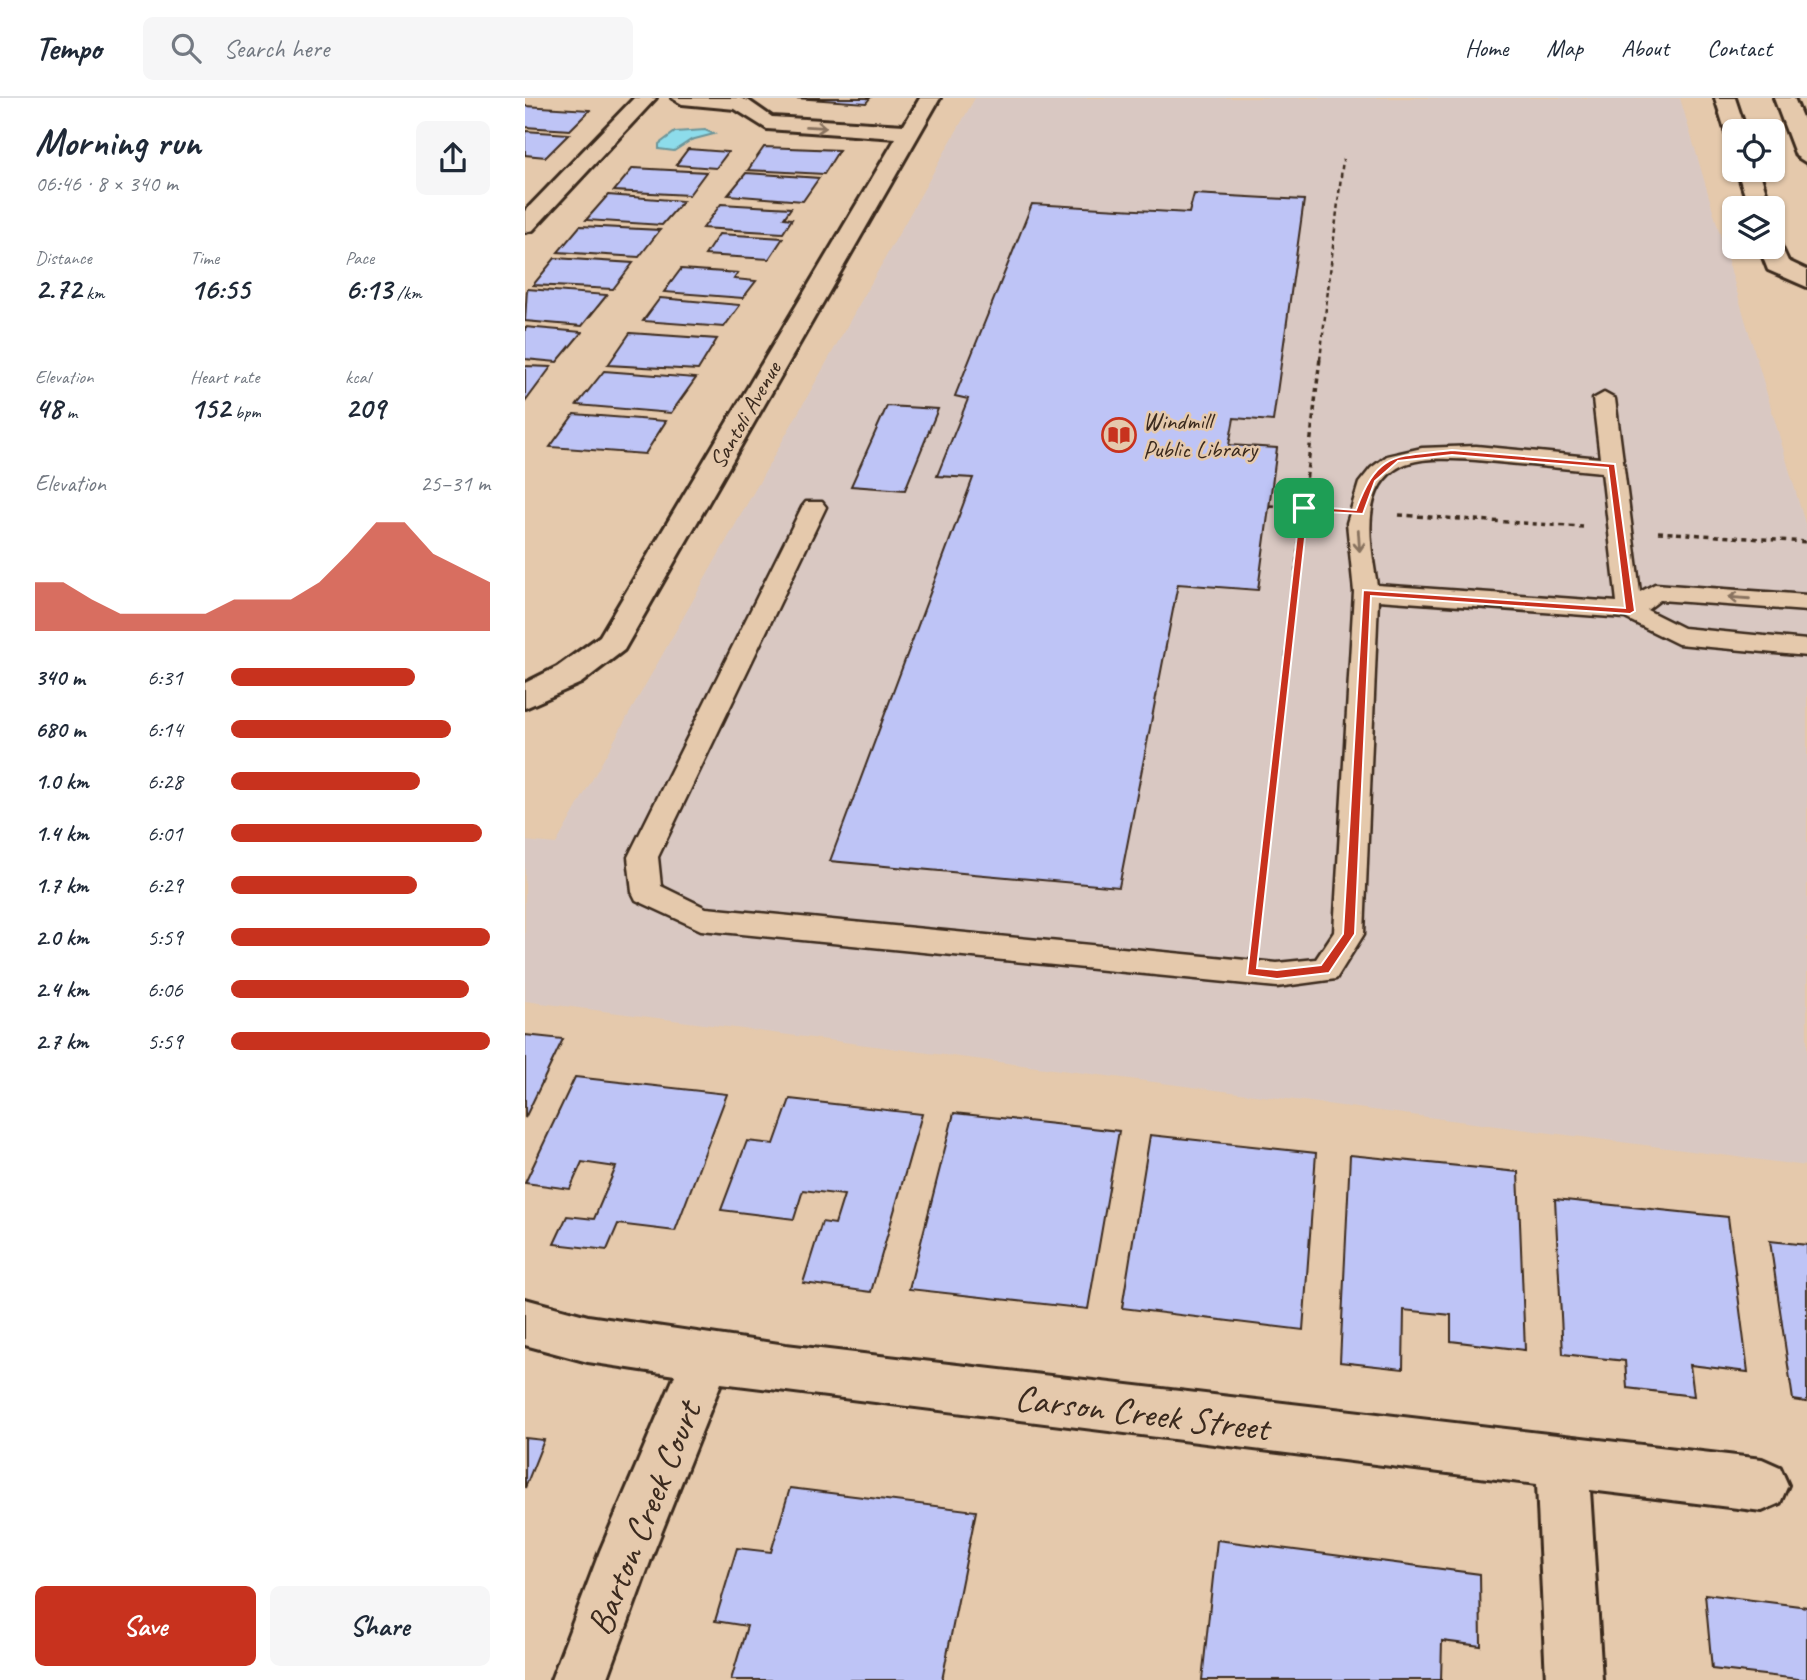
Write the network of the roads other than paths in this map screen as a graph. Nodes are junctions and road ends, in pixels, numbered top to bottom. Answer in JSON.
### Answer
{"nodes":[{"id":1,"x":646,"y":98,"type":"edge"},
{"id":2,"x":682,"y":98,"type":"edge"},
{"id":3,"x":1725,"y":98,"type":"edge"},
{"id":4,"x":1784,"y":98,"type":"edge"},
{"id":5,"x":920,"y":116,"type":"edge"},
{"id":6,"x":1731,"y":119,"type":"edge"},
{"id":7,"x":1803,"y":134,"type":"edge"},
{"id":8,"x":1807,"y":156,"type":"edge"},
{"id":9,"x":525,"y":225,"type":"edge"},
{"id":10,"x":1775,"y":259,"type":"edge"},
{"id":11,"x":1807,"y":280,"type":"edge"},
{"id":12,"x":1604,"y":398,"type":"dead end"},
{"id":13,"x":1612,"y":466,"type":"junction"},
{"id":14,"x":814,"y":507,"type":"dead end"},
{"id":15,"x":1366,"y":592,"type":"junction"},
{"id":16,"x":1807,"y":603,"type":"edge"},
{"id":17,"x":1630,"y":611,"type":"junction"},
{"id":18,"x":1807,"y":648,"type":"edge"},
{"id":19,"x":525,"y":697,"type":"edge"},
{"id":20,"x":525,"y":1322,"type":"edge"},
{"id":21,"x":707,"y":1357,"type":"junction"},
{"id":22,"x":1562,"y":1461,"type":"junction"},
{"id":23,"x":1762,"y":1485,"type":"dead end"},
{"id":24,"x":579,"y":1680,"type":"edge"},
{"id":25,"x":1574,"y":1680,"type":"edge"}],
"edges":[{"from":1,"to":9,"type":"street"},
{"from":2,"to":5,"type":"street"},
{"from":3,"to":6,"type":"street"},
{"from":4,"to":7,"type":"street"},
{"from":5,"to":19,"type":"street","name":"Santoli Avenue"},
{"from":7,"to":8,"type":"street"},
{"from":10,"to":11,"type":"street"},
{"from":12,"to":13,"type":"lane"},
{"from":13,"to":15,"type":"lane","one_way":true},
{"from":13,"to":17,"type":"lane"},
{"from":14,"to":15,"type":"lane"},
{"from":15,"to":17,"type":"lane"},
{"from":16,"to":17,"type":"lane","one_way":true},
{"from":17,"to":18,"type":"lane"},
{"from":20,"to":21,"type":"street","name":"Carson Creek Street"},
{"from":21,"to":22,"type":"street","name":"Carson Creek Street"},
{"from":21,"to":24,"type":"street","name":"Barton Creek Court"},
{"from":22,"to":23,"type":"street","name":"Carson Creek Street"},
{"from":22,"to":25,"type":"street"}]}
